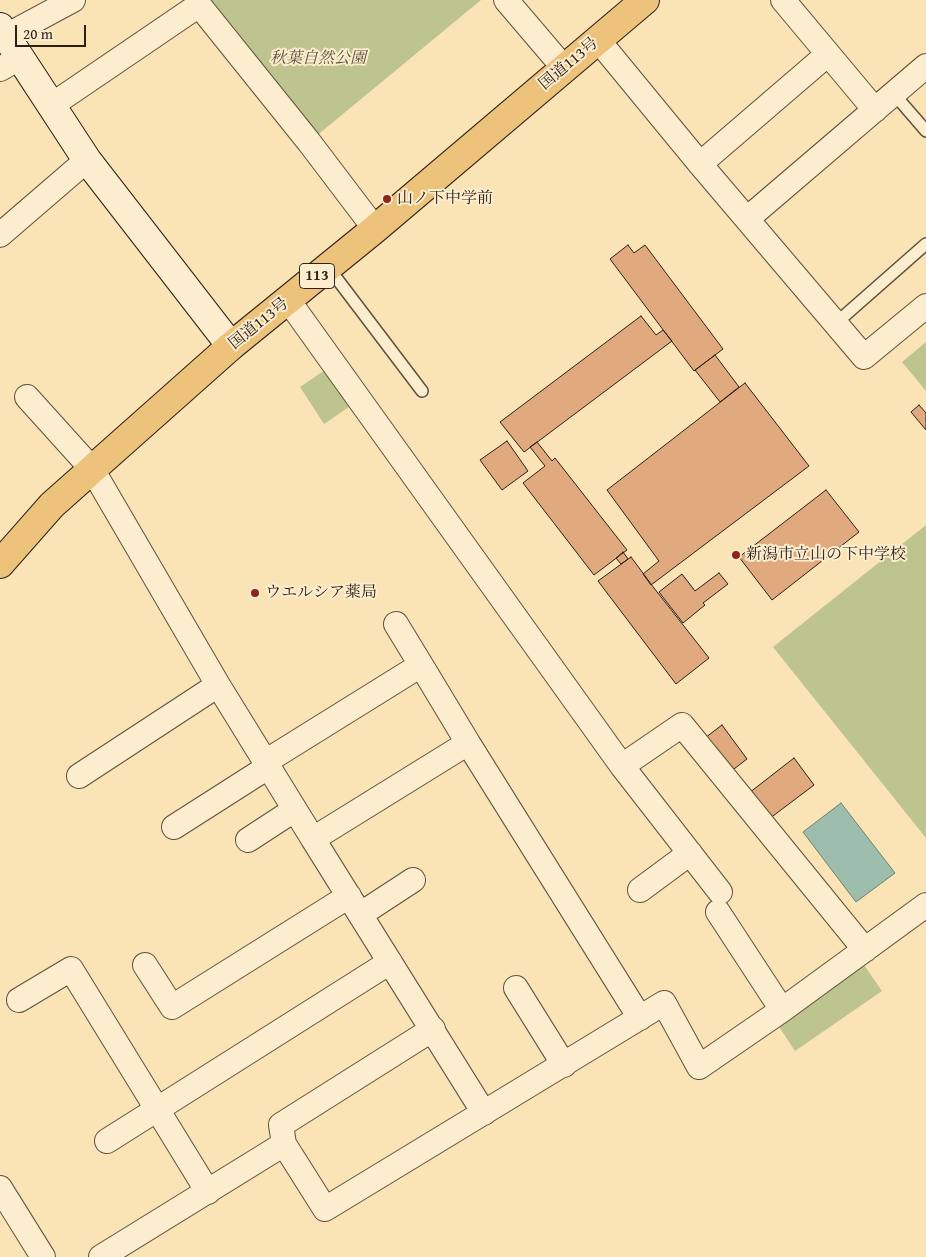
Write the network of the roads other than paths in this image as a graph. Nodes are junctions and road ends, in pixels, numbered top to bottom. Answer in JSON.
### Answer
{"nodes":[{"id":1,"x":73,"y":0,"type":"edge"},
{"id":2,"x":506,"y":0,"type":"edge"},
{"id":3,"x":645,"y":0,"type":"edge"},
{"id":4,"x":783,"y":0,"type":"edge"},
{"id":5,"x":598,"y":40,"type":"junction"},
{"id":6,"x":6,"y":47,"type":"edge"},
{"id":7,"x":828,"y":54,"type":"junction"},
{"id":8,"x":926,"y":66,"type":"edge"},
{"id":9,"x":564,"y":68,"type":"junction"},
{"id":10,"x":894,"y":94,"type":"junction"},
{"id":11,"x":52,"y":105,"type":"junction"},
{"id":12,"x":875,"y":110,"type":"junction"},
{"id":13,"x":926,"y":130,"type":"edge"},
{"id":14,"x":87,"y":160,"type":"junction"},
{"id":15,"x":700,"y":164,"type":"junction"},
{"id":16,"x":747,"y":220,"type":"junction"},
{"id":17,"x":374,"y":230,"type":"junction"},
{"id":18,"x":0,"y":235,"type":"edge"},
{"id":19,"x":926,"y":244,"type":"edge"},
{"id":20,"x":328,"y":267,"type":"junction"},
{"id":21,"x":288,"y":300,"type":"junction"},
{"id":22,"x":926,"y":306,"type":"edge"},
{"id":23,"x":834,"y":324,"type":"junction"},
{"id":24,"x":231,"y":346,"type":"junction"},
{"id":25,"x":422,"y":391,"type":"dead end"},
{"id":26,"x":28,"y":397,"type":"dead end"},
{"id":27,"x":92,"y":469,"type":"junction"},
{"id":28,"x":0,"y":564,"type":"edge"},
{"id":29,"x":396,"y":624,"type":"dead end"},
{"id":30,"x":421,"y":665,"type":"junction"},
{"id":31,"x":218,"y":685,"type":"junction"},
{"id":32,"x":468,"y":743,"type":"junction"},
{"id":33,"x":266,"y":764,"type":"junction"},
{"id":34,"x":622,"y":766,"type":"junction"},
{"id":35,"x":79,"y":776,"type":"dead end"},
{"id":36,"x":294,"y":810,"type":"junction"},
{"id":37,"x":174,"y":827,"type":"dead end"},
{"id":38,"x":313,"y":839,"type":"junction"},
{"id":39,"x":248,"y":840,"type":"dead end"},
{"id":40,"x":690,"y":853,"type":"junction"},
{"id":41,"x":412,"y":880,"type":"dead end"},
{"id":42,"x":640,"y":890,"type":"dead end"},
{"id":43,"x":355,"y":905,"type":"junction"},
{"id":44,"x":926,"y":905,"type":"edge"},
{"id":45,"x":865,"y":950,"type":"junction"},
{"id":46,"x":390,"y":962,"type":"junction"},
{"id":47,"x":145,"y":965,"type":"dead end"},
{"id":48,"x":516,"y":988,"type":"dead end"},
{"id":49,"x":19,"y":1000,"type":"dead end"},
{"id":50,"x":782,"y":1010,"type":"junction"},
{"id":51,"x":640,"y":1018,"type":"junction"},
{"id":52,"x":432,"y":1029,"type":"junction"},
{"id":53,"x":564,"y":1065,"type":"junction"},
{"id":54,"x":158,"y":1110,"type":"junction"},
{"id":55,"x":484,"y":1113,"type":"junction"},
{"id":56,"x":107,"y":1142,"type":"dead end"},
{"id":57,"x":284,"y":1144,"type":"junction"},
{"id":58,"x":0,"y":1188,"type":"edge"},
{"id":59,"x":208,"y":1192,"type":"junction"},
{"id":60,"x":43,"y":1257,"type":"edge"},
{"id":61,"x":101,"y":1257,"type":"edge"}],
"edges":[{"from":1,"to":6,"type":"street"},
{"from":2,"to":9,"type":"street"},
{"from":3,"to":5,"type":"highway","name":"国道113号","number":"113"},
{"from":4,"to":7,"type":"street"},
{"from":5,"to":9,"type":"highway","name":"国道113号","number":"113"},
{"from":5,"to":15,"type":"street"},
{"from":6,"to":11,"type":"street"},
{"from":7,"to":12,"type":"street"},
{"from":7,"to":15,"type":"street"},
{"from":8,"to":10,"type":"street"},
{"from":9,"to":17,"type":"highway","name":"国道113号","number":"113"},
{"from":10,"to":12,"type":"street"},
{"from":10,"to":13,"type":"lane"},
{"from":11,"to":14,"type":"street"},
{"from":11,"to":17,"type":"street"},
{"from":12,"to":16,"type":"street"},
{"from":14,"to":18,"type":"street"},
{"from":14,"to":24,"type":"street"},
{"from":15,"to":16,"type":"street"},
{"from":16,"to":23,"type":"street"},
{"from":17,"to":20,"type":"highway","name":"国道113号","number":"113"},
{"from":19,"to":23,"type":"lane"},
{"from":20,"to":21,"type":"highway","name":"国道113号","number":"113"},
{"from":20,"to":25,"type":"lane"},
{"from":21,"to":24,"type":"highway","name":"国道113号","number":"113"},
{"from":21,"to":34,"type":"street"},
{"from":22,"to":23,"type":"street"},
{"from":24,"to":27,"type":"highway","name":"国道113号","number":"113"},
{"from":26,"to":27,"type":"street"},
{"from":27,"to":28,"type":"highway","name":"国道113号","number":"113"},
{"from":27,"to":31,"type":"street"},
{"from":29,"to":30,"type":"street"},
{"from":30,"to":32,"type":"street"},
{"from":30,"to":33,"type":"street"},
{"from":31,"to":33,"type":"street"},
{"from":31,"to":35,"type":"street"},
{"from":32,"to":38,"type":"street"},
{"from":32,"to":51,"type":"street"},
{"from":33,"to":36,"type":"street"},
{"from":33,"to":37,"type":"street"},
{"from":34,"to":40,"type":"street"},
{"from":34,"to":45,"type":"street"},
{"from":36,"to":38,"type":"street"},
{"from":36,"to":39,"type":"street"},
{"from":38,"to":43,"type":"street"},
{"from":40,"to":42,"type":"street"},
{"from":40,"to":50,"type":"street"},
{"from":41,"to":43,"type":"street"},
{"from":43,"to":46,"type":"street"},
{"from":43,"to":47,"type":"street"},
{"from":44,"to":45,"type":"street"},
{"from":45,"to":50,"type":"street"},
{"from":46,"to":52,"type":"street"},
{"from":46,"to":54,"type":"street"},
{"from":48,"to":53,"type":"street"},
{"from":49,"to":54,"type":"street"},
{"from":50,"to":51,"type":"street"},
{"from":51,"to":53,"type":"street"},
{"from":52,"to":55,"type":"street"},
{"from":52,"to":57,"type":"street"},
{"from":53,"to":55,"type":"street"},
{"from":54,"to":56,"type":"street"},
{"from":54,"to":59,"type":"street"},
{"from":55,"to":57,"type":"street"},
{"from":57,"to":59,"type":"street"},
{"from":58,"to":60,"type":"street"},
{"from":59,"to":61,"type":"street"}]}
